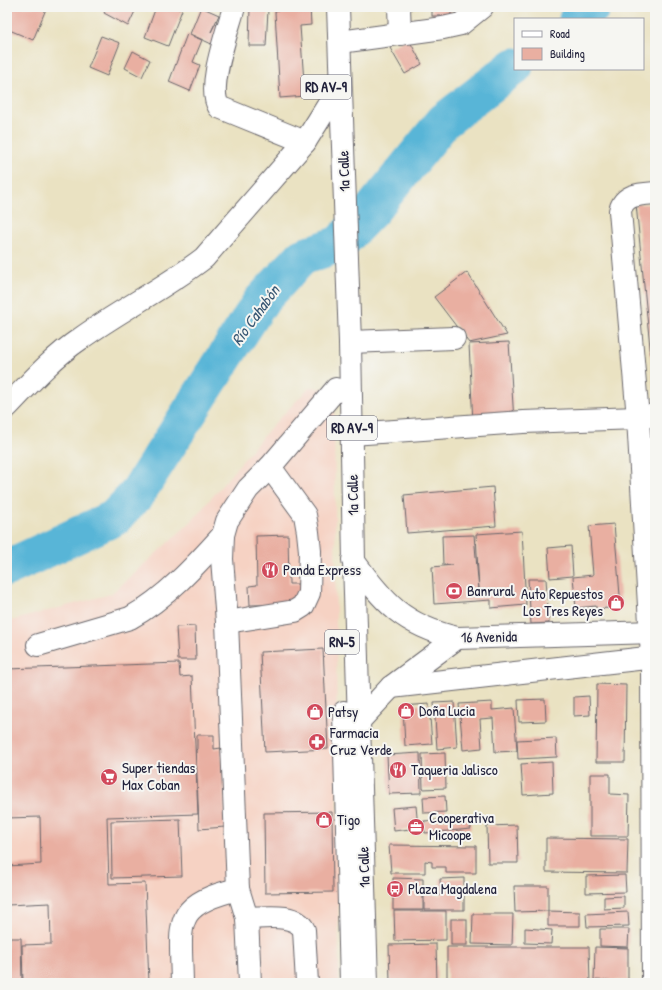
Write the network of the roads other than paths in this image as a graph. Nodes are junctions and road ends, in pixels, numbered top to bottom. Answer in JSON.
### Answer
{"nodes":[{"id":1,"x":234,"y":7,"type":"edge"},
{"id":2,"x":323,"y":7,"type":"edge"},
{"id":3,"x":338,"y":7,"type":"edge"},
{"id":4,"x":399,"y":7,"type":"edge"},
{"id":5,"x":482,"y":7,"type":"edge"},
{"id":6,"x":400,"y":34,"type":"junction"},
{"id":7,"x":340,"y":42,"type":"junction"},
{"id":8,"x":327,"y":107,"type":"junction"},
{"id":9,"x":305,"y":142,"type":"junction"},
{"id":10,"x":336,"y":167,"type":"junction"},
{"id":11,"x":655,"y":193,"type":"edge"},
{"id":12,"x":341,"y":294,"type":"junction"},
{"id":13,"x":454,"y":338,"type":"dead end"},
{"id":14,"x":350,"y":342,"type":"junction"},
{"id":15,"x":336,"y":389,"type":"junction"},
{"id":16,"x":7,"y":408,"type":"edge"},
{"id":17,"x":646,"y":416,"type":"edge"},
{"id":18,"x":352,"y":434,"type":"junction"},
{"id":19,"x":270,"y":467,"type":"junction"},
{"id":20,"x":223,"y":536,"type":"junction"},
{"id":21,"x":345,"y":555,"type":"junction"},
{"id":22,"x":227,"y":622,"type":"junction"},
{"id":23,"x":652,"y":632,"type":"edge"},
{"id":24,"x":457,"y":638,"type":"junction"},
{"id":25,"x":38,"y":645,"type":"dead end"},
{"id":26,"x":653,"y":657,"type":"edge"},
{"id":27,"x":391,"y":687,"type":"junction"},
{"id":28,"x":352,"y":721,"type":"junction"},
{"id":29,"x":238,"y":889,"type":"junction"},
{"id":30,"x":246,"y":918,"type":"junction"},
{"id":31,"x":182,"y":983,"type":"edge"},
{"id":32,"x":250,"y":983,"type":"edge"},
{"id":33,"x":308,"y":983,"type":"edge"},
{"id":34,"x":351,"y":983,"type":"edge"},
{"id":35,"x":367,"y":983,"type":"edge"},
{"id":36,"x":653,"y":983,"type":"edge"}],
"edges":[{"from":1,"to":9,"type":"main road"},
{"from":2,"to":8,"type":"main road","name":"1a Calle","number":"RD AV-9"},
{"from":3,"to":7,"type":"main road","name":"1a Calle","number":"RD AV-9"},
{"from":4,"to":6,"type":"main road"},
{"from":5,"to":6,"type":"main road"},
{"from":6,"to":7,"type":"main road"},
{"from":7,"to":10,"type":"main road","name":"1a Calle","number":"RD AV-9"},
{"from":8,"to":9,"type":"main road"},
{"from":8,"to":10,"type":"main road","name":"1a Calle","number":"RD AV-9"},
{"from":9,"to":16,"type":"main road"},
{"from":10,"to":12,"type":"main road","name":"1a Calle","number":"RD AV-9"},
{"from":11,"to":17,"type":"main road"},
{"from":12,"to":14,"type":"main road","name":"1a Calle","number":"RD AV-9"},
{"from":12,"to":15,"type":"main road","name":"1a Calle","number":"RD AV-9"},
{"from":13,"to":14,"type":"main road"},
{"from":14,"to":18,"type":"main road","name":"1a Calle","number":"RD AV-9"},
{"from":15,"to":19,"type":"main road"},
{"from":15,"to":21,"type":"main road","name":"1a Calle","number":"RD AV-9"},
{"from":17,"to":18,"type":"main road"},
{"from":17,"to":23,"type":"main road"},
{"from":18,"to":21,"type":"main road","name":"1a Calle","number":"RD AV-9"},
{"from":19,"to":20,"type":"main road"},
{"from":19,"to":22,"type":"main road"},
{"from":20,"to":22,"type":"main road"},
{"from":20,"to":25,"type":"main road"},
{"from":21,"to":24,"type":"main road","name":"16 Avenida"},
{"from":21,"to":28,"type":"main road","name":"1a Calle","number":"RN-5"},
{"from":22,"to":29,"type":"main road"},
{"from":23,"to":24,"type":"main road","name":"16 Avenida"},
{"from":23,"to":26,"type":"main road"},
{"from":24,"to":27,"type":"main road"},
{"from":26,"to":27,"type":"main road"},
{"from":26,"to":36,"type":"main road"},
{"from":27,"to":28,"type":"main road"},
{"from":28,"to":34,"type":"main road","name":"1a Calle","number":"RN-5"},
{"from":28,"to":35,"type":"main road","name":"1a Calle","number":"RN-5"},
{"from":29,"to":30,"type":"main road"},
{"from":29,"to":31,"type":"main road"},
{"from":30,"to":32,"type":"main road"},
{"from":30,"to":33,"type":"main road"}]}
